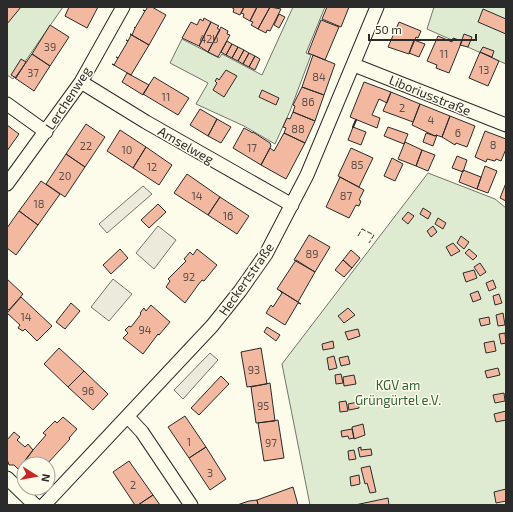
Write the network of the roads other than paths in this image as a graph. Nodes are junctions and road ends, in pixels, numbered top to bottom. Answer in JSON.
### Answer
{"nodes":[{"id":1,"x":123,"y":7,"type":"edge"},
{"id":2,"x":378,"y":7,"type":"edge"},
{"id":3,"x":354,"y":65,"type":"junction"},
{"id":4,"x":81,"y":82,"type":"junction"},
{"id":5,"x":7,"y":104,"type":"edge"},
{"id":6,"x":506,"y":125,"type":"edge"},
{"id":7,"x":46,"y":132,"type":"junction"},
{"id":8,"x":7,"y":184,"type":"edge"},
{"id":9,"x":292,"y":205,"type":"junction"},
{"id":10,"x":128,"y":417,"type":"junction"},
{"id":11,"x":7,"y":478,"type":"edge"},
{"id":12,"x":35,"y":505,"type":"edge"},
{"id":13,"x":44,"y":505,"type":"edge"},
{"id":14,"x":191,"y":505,"type":"edge"}],
"edges":[{"from":1,"to":4,"type":"street","name":"Lerchenweg"},
{"from":2,"to":3,"type":"street","name":"Heckertstraße"},
{"from":3,"to":6,"type":"street","name":"Liboriusstraße"},
{"from":3,"to":9,"type":"street","name":"Heckertstraße"},
{"from":4,"to":7,"type":"street","name":"Lerchenweg"},
{"from":4,"to":9,"type":"street","name":"Amselweg"},
{"from":5,"to":7,"type":"street"},
{"from":7,"to":8,"type":"street","name":"Lerchenweg"},
{"from":9,"to":10,"type":"street","name":"Heckertstraße"},
{"from":10,"to":13,"type":"street","name":"Heckertstraße"},
{"from":10,"to":14,"type":"street"},
{"from":11,"to":12,"type":"street"}]}
